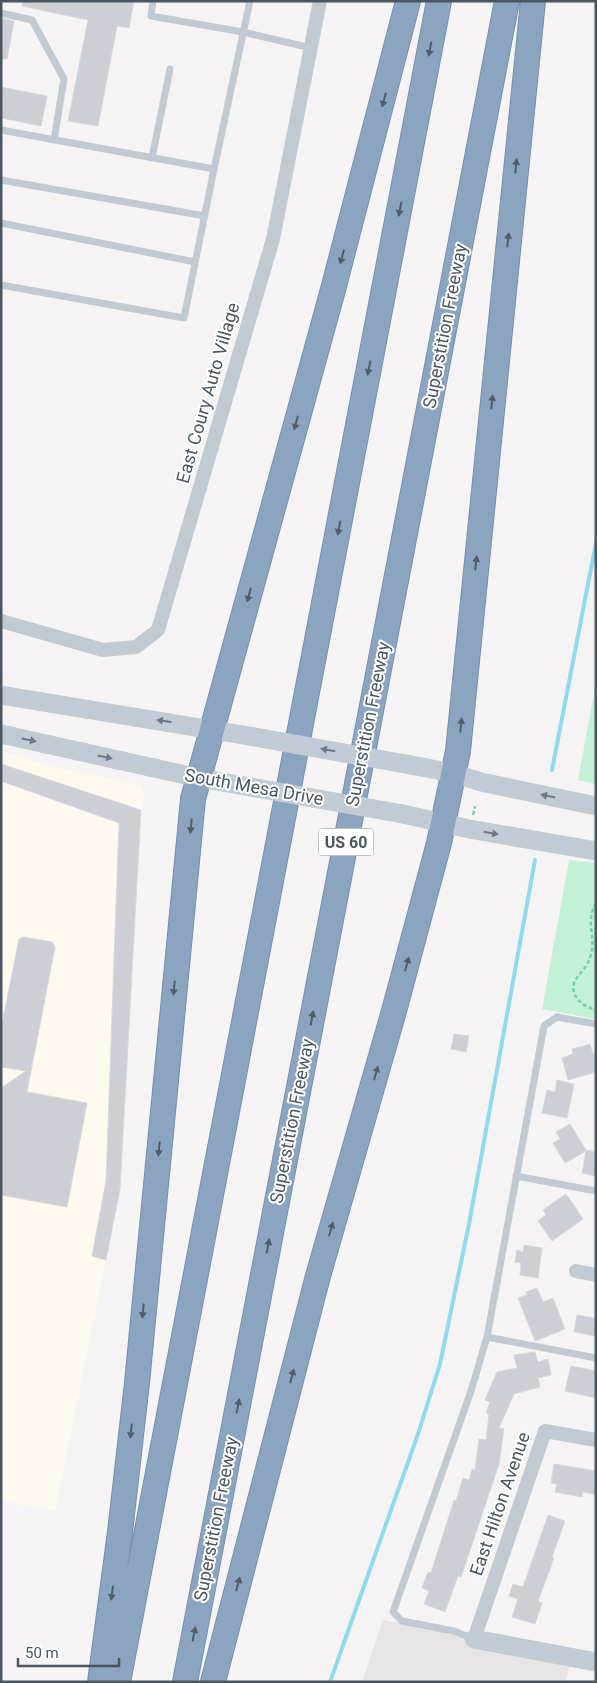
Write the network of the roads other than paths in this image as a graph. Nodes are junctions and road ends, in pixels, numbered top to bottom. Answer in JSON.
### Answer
{"nodes":[{"id":1,"x":153,"y":1,"type":"edge"},
{"id":2,"x":250,"y":1,"type":"edge"},
{"id":3,"x":320,"y":1,"type":"edge"},
{"id":4,"x":408,"y":1,"type":"edge"},
{"id":5,"x":439,"y":1,"type":"edge"},
{"id":6,"x":507,"y":1,"type":"edge"},
{"id":7,"x":533,"y":1,"type":"edge"},
{"id":8,"x":1,"y":13,"type":"edge"},
{"id":9,"x":243,"y":32,"type":"junction"},
{"id":10,"x":311,"y":48,"type":"junction"},
{"id":11,"x":170,"y":68,"type":"dead end"},
{"id":12,"x":1,"y":130,"type":"edge"},
{"id":13,"x":54,"y":140,"type":"junction"},
{"id":14,"x":152,"y":158,"type":"junction"},
{"id":15,"x":214,"y":169,"type":"junction"},
{"id":16,"x":1,"y":180,"type":"edge"},
{"id":17,"x":205,"y":216,"type":"junction"},
{"id":18,"x":1,"y":223,"type":"edge"},
{"id":19,"x":196,"y":262,"type":"junction"},
{"id":20,"x":1,"y":285,"type":"edge"},
{"id":21,"x":1,"y":621,"type":"edge"},
{"id":22,"x":1,"y":695,"type":"edge"},
{"id":23,"x":212,"y":729,"type":"junction"},
{"id":24,"x":1,"y":734,"type":"edge"},
{"id":25,"x":453,"y":773,"type":"junction"},
{"id":26,"x":199,"y":778,"type":"junction"},
{"id":27,"x":596,"y":806,"type":"edge"},
{"id":28,"x":443,"y":824,"type":"junction"},
{"id":29,"x":596,"y":851,"type":"edge"},
{"id":30,"x":596,"y":1024,"type":"edge"},
{"id":31,"x":516,"y":1176,"type":"junction"},
{"id":32,"x":596,"y":1191,"type":"edge"},
{"id":33,"x":576,"y":1271,"type":"dead end"},
{"id":34,"x":596,"y":1275,"type":"edge"},
{"id":35,"x":487,"y":1337,"type":"junction"},
{"id":36,"x":596,"y":1358,"type":"edge"},
{"id":37,"x":596,"y":1440,"type":"edge"},
{"id":38,"x":474,"y":1639,"type":"junction"},
{"id":39,"x":596,"y":1662,"type":"edge"},
{"id":40,"x":100,"y":1682,"type":"edge"},
{"id":41,"x":118,"y":1682,"type":"edge"},
{"id":42,"x":185,"y":1682,"type":"edge"},
{"id":43,"x":213,"y":1682,"type":"edge"}],
"edges":[{"from":1,"to":9,"type":"lane"},
{"from":2,"to":9,"type":"lane"},
{"from":3,"to":10,"type":"street","name":"East Coury Auto Village"},
{"from":4,"to":23,"type":"highway","one_way":true},
{"from":5,"to":41,"type":"highway","one_way":true},
{"from":42,"to":6,"type":"highway","name":"Superstition Freeway","number":"US 60","one_way":true},
{"from":25,"to":7,"type":"highway","one_way":true},
{"from":8,"to":13,"type":"lane"},
{"from":9,"to":10,"type":"lane"},
{"from":9,"to":15,"type":"lane"},
{"from":10,"to":21,"type":"street","name":"East Coury Auto Village"},
{"from":11,"to":14,"type":"lane"},
{"from":12,"to":13,"type":"lane"},
{"from":13,"to":14,"type":"lane"},
{"from":14,"to":15,"type":"lane"},
{"from":15,"to":17,"type":"lane"},
{"from":16,"to":17,"type":"lane"},
{"from":17,"to":19,"type":"lane"},
{"from":18,"to":19,"type":"lane"},
{"from":19,"to":20,"type":"lane"},
{"from":23,"to":22,"type":"main road","one_way":true},
{"from":25,"to":23,"type":"main road","one_way":true,"bridge":true},
{"from":23,"to":26,"type":"highway"},
{"from":24,"to":26,"type":"main road","name":"South Mesa Drive","one_way":true},
{"from":27,"to":25,"type":"main road","one_way":true},
{"from":25,"to":28,"type":"highway"},
{"from":26,"to":28,"type":"main road","name":"South Mesa Drive","bridge":true},
{"from":26,"to":40,"type":"highway","one_way":true},
{"from":28,"to":29,"type":"main road","name":"South Mesa Drive","one_way":true},
{"from":43,"to":28,"type":"highway","one_way":true},
{"from":30,"to":31,"type":"lane"},
{"from":31,"to":32,"type":"lane"},
{"from":31,"to":35,"type":"lane"},
{"from":33,"to":34,"type":"street"},
{"from":35,"to":36,"type":"lane"},
{"from":35,"to":38,"type":"lane"},
{"from":37,"to":38,"type":"street","name":"East Hilton Avenue"},
{"from":38,"to":39,"type":"main road"}]}
